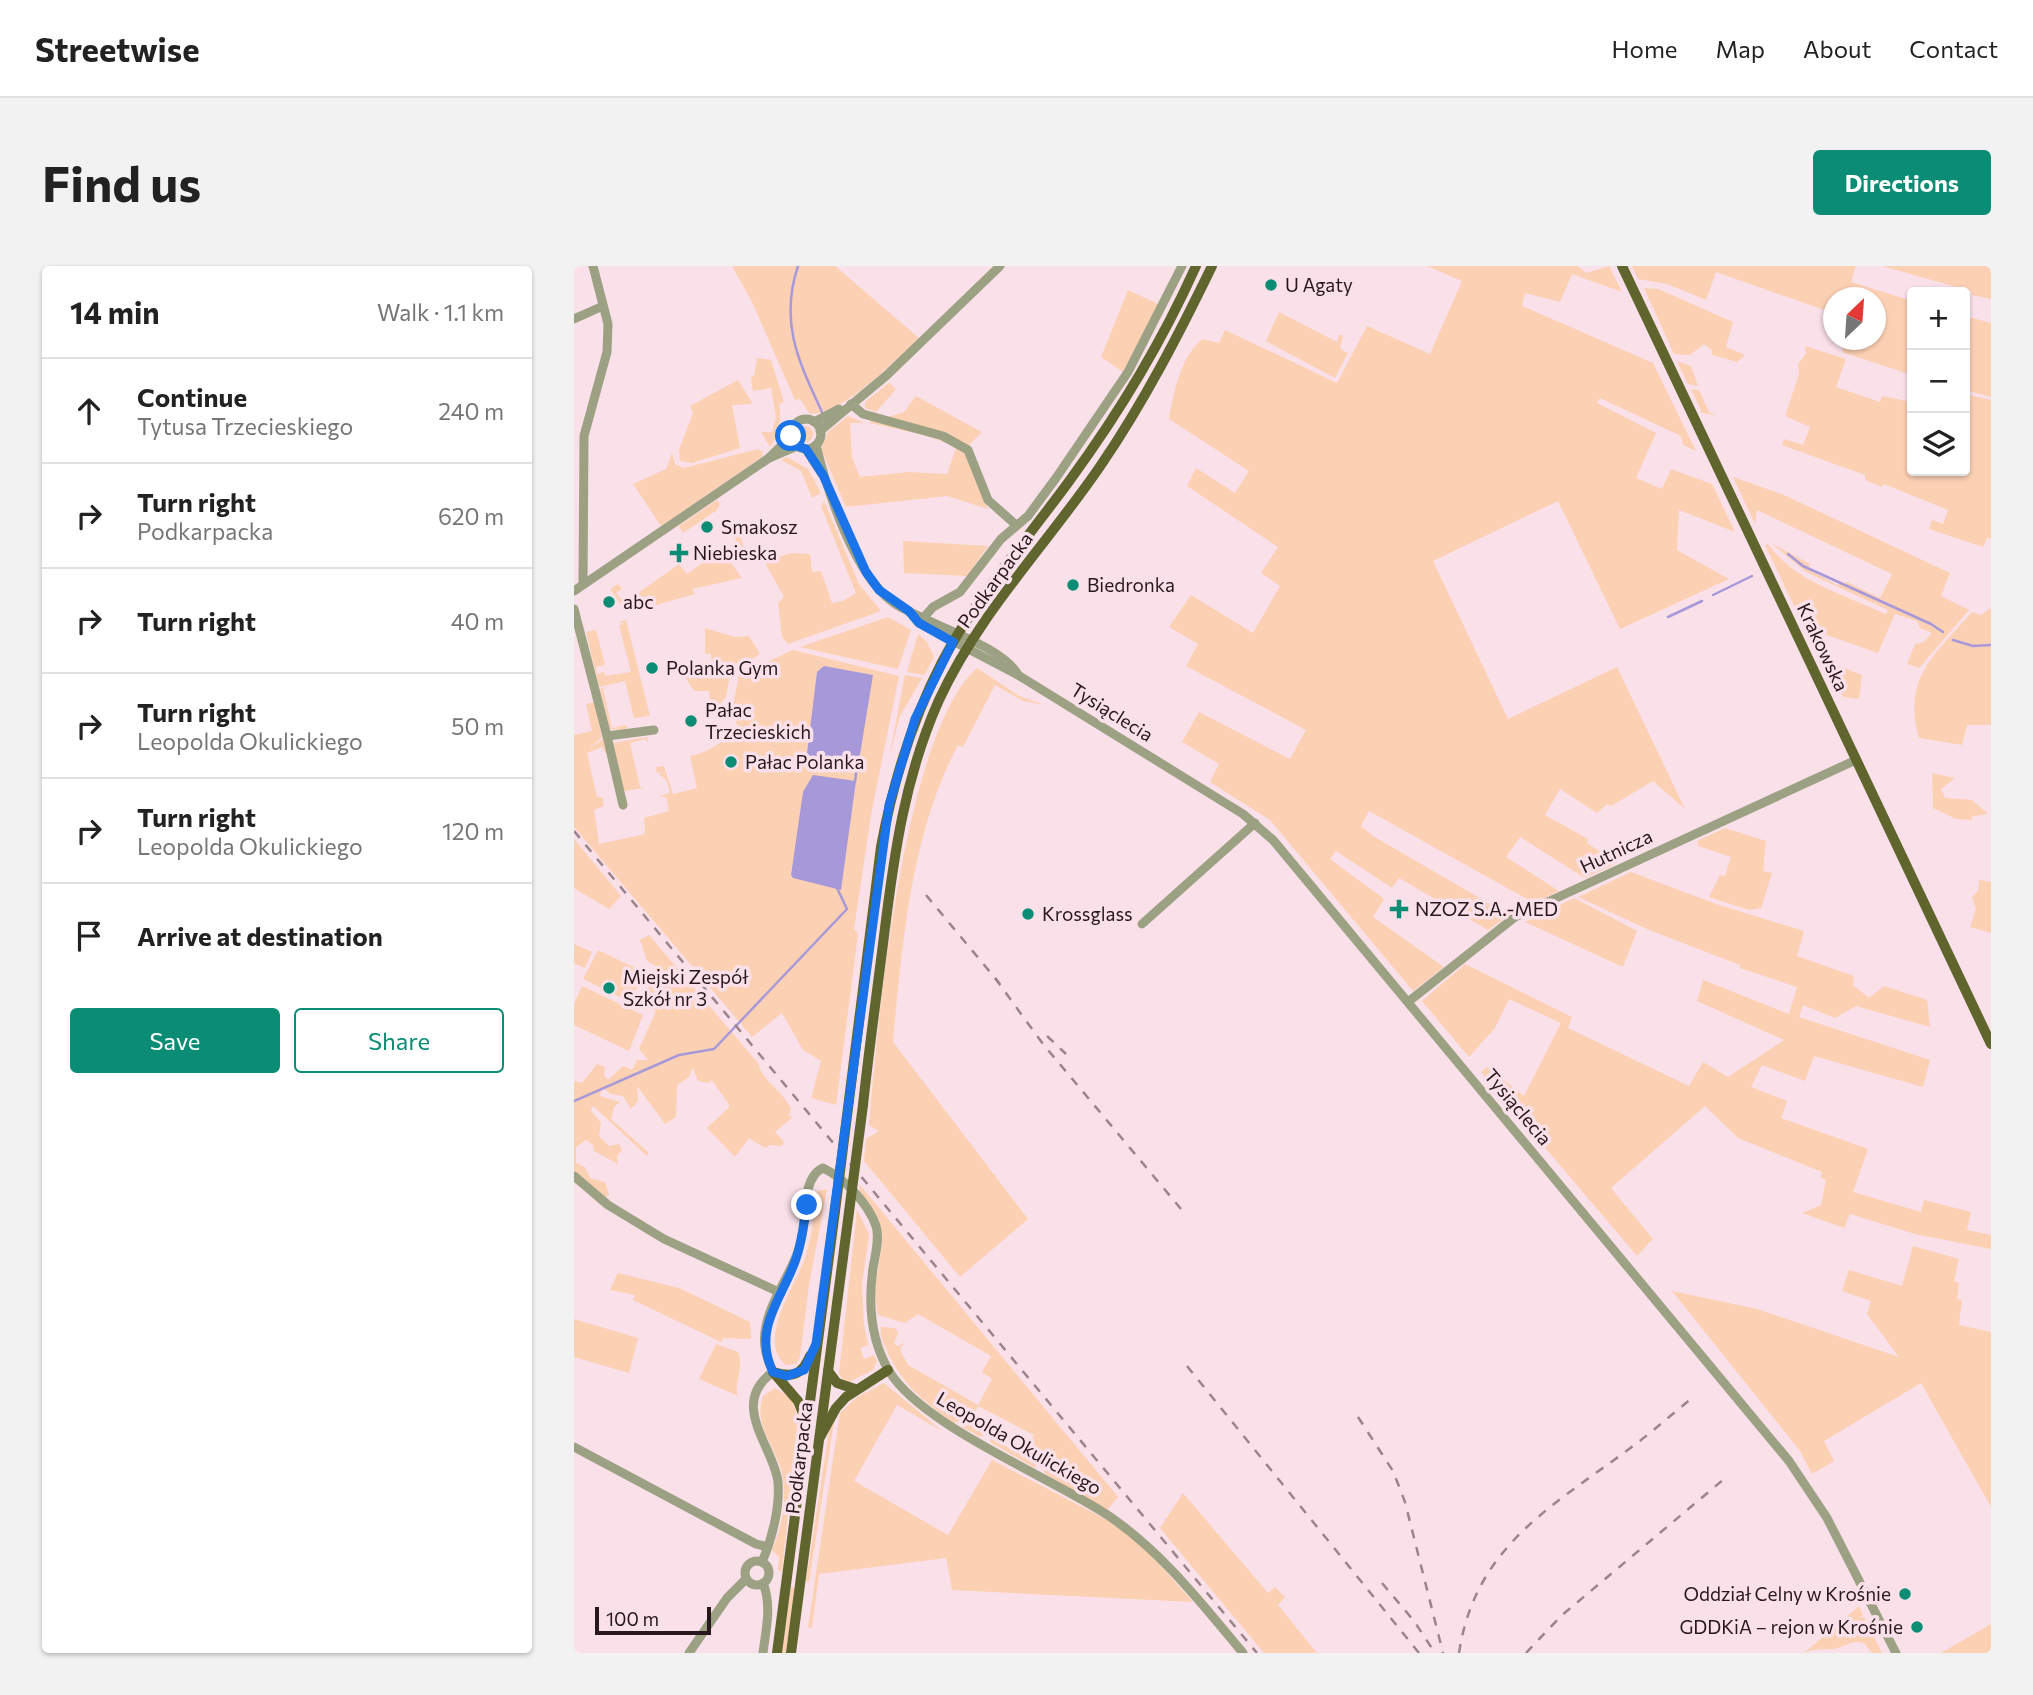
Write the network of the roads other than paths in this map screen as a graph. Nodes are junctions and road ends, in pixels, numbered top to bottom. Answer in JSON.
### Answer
{"nodes":[{"id":1,"x":593,"y":266,"type":"edge"},
{"id":2,"x":1000,"y":266,"type":"edge"},
{"id":3,"x":1182,"y":266,"type":"edge"},
{"id":4,"x":1212,"y":266,"type":"edge"},
{"id":5,"x":1622,"y":266,"type":"edge"},
{"id":6,"x":1194,"y":268,"type":"edge"},
{"id":7,"x":603,"y":306,"type":"junction"},
{"id":8,"x":574,"y":319,"type":"edge"},
{"id":9,"x":850,"y":404,"type":"junction"},
{"id":10,"x":814,"y":422,"type":"junction"},
{"id":11,"x":820,"y":431,"type":"junction"},
{"id":12,"x":791,"y":436,"type":"junction"},
{"id":13,"x":816,"y":445,"type":"junction"},
{"id":14,"x":802,"y":447,"type":"junction"},
{"id":15,"x":769,"y":458,"type":"junction"},
{"id":16,"x":823,"y":475,"type":"junction"},
{"id":17,"x":578,"y":507,"type":"edge"},
{"id":18,"x":1016,"y":525,"type":"junction"},
{"id":19,"x":583,"y":584,"type":"junction"},
{"id":20,"x":574,"y":590,"type":"edge"},
{"id":21,"x":574,"y":609,"type":"edge"},
{"id":22,"x":909,"y":611,"type":"junction"},
{"id":23,"x":925,"y":616,"type":"junction"},
{"id":24,"x":576,"y":621,"type":"edge"},
{"id":25,"x":956,"y":638,"type":"junction"},
{"id":26,"x":969,"y":645,"type":"junction"},
{"id":27,"x":654,"y":730,"type":"dead end"},
{"id":28,"x":607,"y":736,"type":"junction"},
{"id":29,"x":1856,"y":760,"type":"junction"},
{"id":30,"x":623,"y":805,"type":"dead end"},
{"id":31,"x":1255,"y":823,"type":"junction"},
{"id":32,"x":1142,"y":924,"type":"dead end"},
{"id":33,"x":1408,"y":1002,"type":"junction"},
{"id":34,"x":1991,"y":1044,"type":"edge"},
{"id":35,"x":574,"y":1176,"type":"edge"},
{"id":36,"x":781,"y":1293,"type":"junction"},
{"id":37,"x":816,"y":1344,"type":"junction"},
{"id":38,"x":888,"y":1370,"type":"junction"},
{"id":39,"x":828,"y":1371,"type":"junction"},
{"id":40,"x":773,"y":1372,"type":"junction"},
{"id":41,"x":855,"y":1389,"type":"junction"},
{"id":42,"x":806,"y":1422,"type":"junction"},
{"id":43,"x":819,"y":1439,"type":"junction"},
{"id":44,"x":574,"y":1447,"type":"edge"},
{"id":45,"x":768,"y":1547,"type":"junction"},
{"id":46,"x":762,"y":1562,"type":"junction"},
{"id":47,"x":746,"y":1579,"type":"junction"},
{"id":48,"x":763,"y":1583,"type":"junction"},
{"id":49,"x":689,"y":1653,"type":"edge"},
{"id":50,"x":763,"y":1653,"type":"edge"},
{"id":51,"x":777,"y":1653,"type":"edge"},
{"id":52,"x":791,"y":1653,"type":"edge"},
{"id":53,"x":1242,"y":1653,"type":"edge"},
{"id":54,"x":1896,"y":1653,"type":"edge"}],
"edges":[{"from":1,"to":7,"type":"street"},
{"from":2,"to":9,"type":"street"},
{"from":3,"to":18,"type":"street"},
{"from":4,"to":26,"type":"main road","name":"Podkarpacka"},
{"from":5,"to":29,"type":"main road","name":"Krakowska"},
{"from":6,"to":25,"type":"main road","name":"Podkarpacka"},
{"from":7,"to":8,"type":"street"},
{"from":7,"to":17,"type":"street"},
{"from":9,"to":10,"type":"street"},
{"from":9,"to":11,"type":"street"},
{"from":9,"to":18,"type":"street"},
{"from":10,"to":11,"type":"street"},
{"from":10,"to":12,"type":"street"},
{"from":11,"to":13,"type":"street"},
{"from":12,"to":14,"type":"street"},
{"from":12,"to":15,"type":"street"},
{"from":13,"to":14,"type":"street"},
{"from":13,"to":16,"type":"street"},
{"from":14,"to":15,"type":"street"},
{"from":14,"to":16,"type":"street"},
{"from":15,"to":19,"type":"street"},
{"from":16,"to":22,"type":"street"},
{"from":17,"to":19,"type":"street"},
{"from":18,"to":23,"type":"street"},
{"from":19,"to":20,"type":"street"},
{"from":21,"to":24,"type":"street"},
{"from":22,"to":23,"type":"street"},
{"from":22,"to":25,"type":"street"},
{"from":23,"to":25,"type":"street"},
{"from":24,"to":28,"type":"street"},
{"from":25,"to":26,"type":"street","name":"Tysiąclecia"},
{"from":25,"to":37,"type":"main road","name":"Podkarpacka","bridge":true},
{"from":26,"to":31,"type":"street","name":"Tysiąclecia"},
{"from":26,"to":39,"type":"main road","name":"Podkarpacka","bridge":true},
{"from":27,"to":28,"type":"street"},
{"from":28,"to":30,"type":"street"},
{"from":29,"to":33,"type":"street","name":"Hutnicza"},
{"from":29,"to":34,"type":"main road","name":"Krakowska"},
{"from":31,"to":32,"type":"street"},
{"from":31,"to":33,"type":"street","name":"Tysiąclecia"},
{"from":33,"to":54,"type":"street","name":"Tysiąclecia"},
{"from":35,"to":36,"type":"street"},
{"from":36,"to":38,"type":"street","name":"Leopolda Okulickiego"},
{"from":36,"to":40,"type":"street","name":"Leopolda Okulickiego"},
{"from":37,"to":40,"type":"main road"},
{"from":37,"to":42,"type":"main road","name":"Podkarpacka"},
{"from":38,"to":41,"type":"main road"},
{"from":38,"to":53,"type":"street","name":"Leopolda Okulickiego"},
{"from":39,"to":41,"type":"main road"},
{"from":39,"to":43,"type":"main road","name":"Podkarpacka"},
{"from":40,"to":42,"type":"main road"},
{"from":40,"to":45,"type":"street"},
{"from":41,"to":43,"type":"main road"},
{"from":42,"to":51,"type":"main road","name":"Podkarpacka"},
{"from":43,"to":52,"type":"main road","name":"Podkarpacka"},
{"from":44,"to":45,"type":"street"},
{"from":45,"to":46,"type":"street"},
{"from":46,"to":47,"type":"street"},
{"from":46,"to":48,"type":"street"},
{"from":47,"to":48,"type":"street"},
{"from":47,"to":49,"type":"street"},
{"from":48,"to":50,"type":"street"}]}
